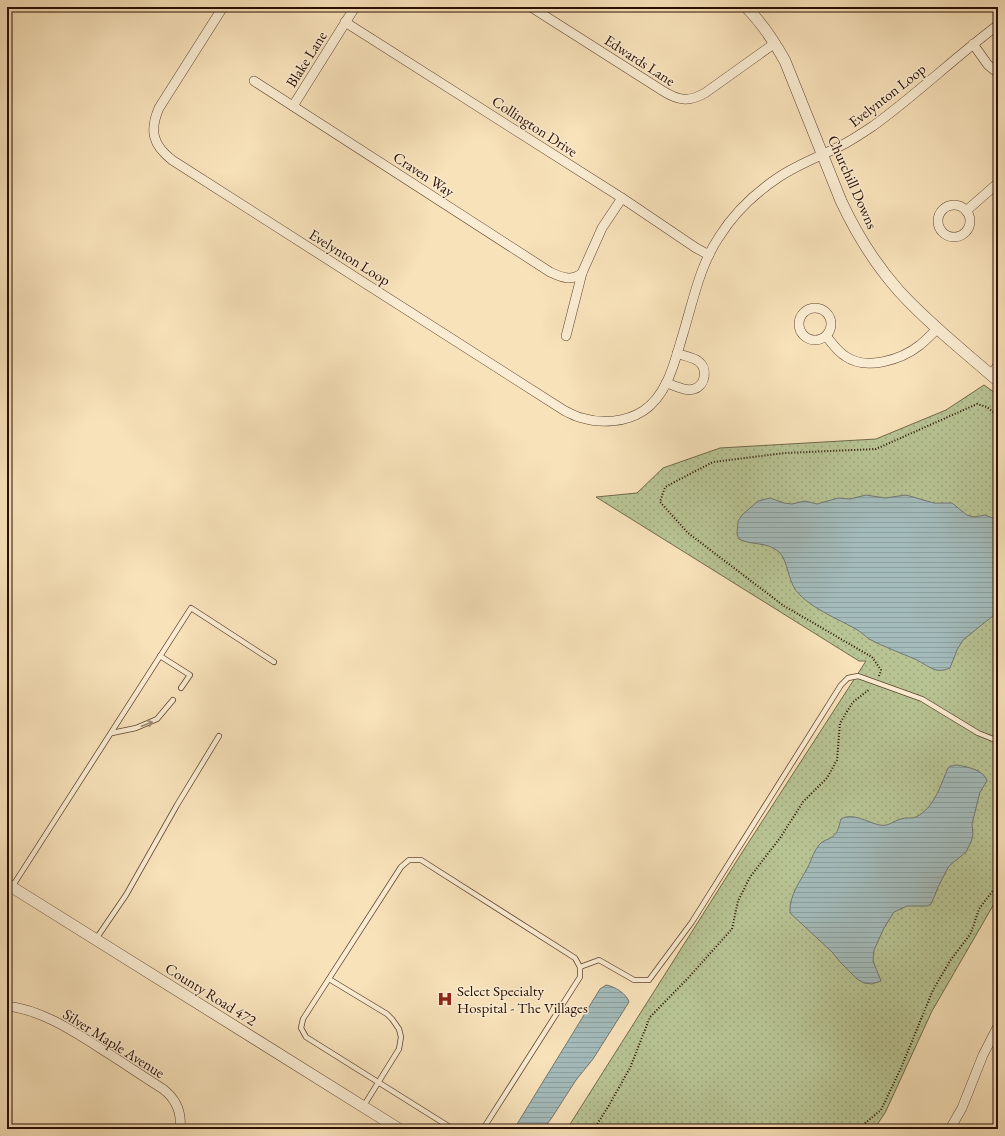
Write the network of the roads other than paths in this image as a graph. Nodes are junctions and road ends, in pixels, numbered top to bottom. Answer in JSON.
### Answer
{"nodes":[{"id":1,"x":223,"y":7,"type":"edge"},
{"id":2,"x":355,"y":7,"type":"edge"},
{"id":3,"x":531,"y":7,"type":"edge"},
{"id":4,"x":746,"y":7,"type":"edge"},
{"id":5,"x":345,"y":22,"type":"junction"},
{"id":6,"x":998,"y":25,"type":"edge"},
{"id":7,"x":775,"y":43,"type":"junction"},
{"id":8,"x":973,"y":44,"type":"junction"},
{"id":9,"x":998,"y":73,"type":"edge"},
{"id":10,"x":254,"y":81,"type":"dead end"},
{"id":11,"x":293,"y":106,"type":"junction"},
{"id":12,"x":822,"y":154,"type":"junction"},
{"id":13,"x":998,"y":183,"type":"edge"},
{"id":14,"x":622,"y":198,"type":"junction"},
{"id":15,"x":966,"y":211,"type":"dead end"},
{"id":16,"x":709,"y":255,"type":"junction"},
{"id":17,"x":582,"y":273,"type":"junction"},
{"id":18,"x":938,"y":328,"type":"junction"},
{"id":19,"x":566,"y":336,"type":"dead end"},
{"id":20,"x":826,"y":336,"type":"dead end"},
{"id":21,"x":677,"y":354,"type":"junction"},
{"id":22,"x":998,"y":365,"type":"edge"},
{"id":23,"x":994,"y":378,"type":"edge"},
{"id":24,"x":666,"y":383,"type":"junction"},
{"id":25,"x":160,"y":656,"type":"junction"},
{"id":26,"x":274,"y":662,"type":"dead end"},
{"id":27,"x":181,"y":688,"type":"dead end"},
{"id":28,"x":173,"y":700,"type":"dead end"},
{"id":29,"x":112,"y":733,"type":"junction"},
{"id":30,"x":219,"y":736,"type":"dead end"},
{"id":31,"x":998,"y":741,"type":"edge"},
{"id":32,"x":10,"y":885,"type":"edge"},
{"id":33,"x":96,"y":939,"type":"junction"},
{"id":34,"x":580,"y":967,"type":"junction"},
{"id":35,"x":329,"y":979,"type":"junction"},
{"id":36,"x":7,"y":1006,"type":"edge"},
{"id":37,"x":998,"y":1026,"type":"edge"},
{"id":38,"x":995,"y":1038,"type":"edge"},
{"id":39,"x":378,"y":1082,"type":"junction"},
{"id":40,"x":363,"y":1107,"type":"junction"},
{"id":41,"x":180,"y":1129,"type":"edge"},
{"id":42,"x":399,"y":1129,"type":"edge"},
{"id":43,"x":453,"y":1129,"type":"edge"},
{"id":44,"x":483,"y":1129,"type":"edge"},
{"id":45,"x":950,"y":1129,"type":"edge"}],
"edges":[{"from":1,"to":24,"type":"street","name":"Evelynton Loop"},
{"from":2,"to":5,"type":"street","name":"Blake Lane"},
{"from":3,"to":7,"type":"street","name":"Edwards Lane"},
{"from":4,"to":7,"type":"street","name":"Churchill Downs"},
{"from":5,"to":11,"type":"street","name":"Blake Lane"},
{"from":5,"to":14,"type":"street","name":"Collington Drive"},
{"from":6,"to":8,"type":"street","name":"Evelynton Loop"},
{"from":7,"to":12,"type":"street","name":"Churchill Downs"},
{"from":8,"to":9,"type":"street"},
{"from":8,"to":12,"type":"street","name":"Evelynton Loop"},
{"from":10,"to":11,"type":"street","name":"Craven Way"},
{"from":11,"to":17,"type":"street","name":"Craven Way"},
{"from":12,"to":16,"type":"street","name":"Evelynton Loop"},
{"from":12,"to":18,"type":"street","name":"Churchill Downs"},
{"from":13,"to":15,"type":"street"},
{"from":14,"to":16,"type":"street","name":"Collington Drive"},
{"from":14,"to":17,"type":"street"},
{"from":16,"to":21,"type":"street","name":"Evelynton Loop"},
{"from":17,"to":19,"type":"street"},
{"from":18,"to":20,"type":"street"},
{"from":18,"to":23,"type":"street","name":"Churchill Downs"},
{"from":21,"to":24,"type":"street","name":"Evelynton Loop"},
{"from":21,"to":24,"type":"street"},
{"from":22,"to":23,"type":"street"},
{"from":25,"to":26,"type":"lane"},
{"from":25,"to":27,"type":"lane"},
{"from":25,"to":29,"type":"lane"},
{"from":29,"to":28,"type":"lane","one_way":true},
{"from":29,"to":32,"type":"lane"},
{"from":30,"to":33,"type":"lane"},
{"from":31,"to":34,"type":"lane"},
{"from":32,"to":33,"type":"street","name":"County Road 472"},
{"from":33,"to":40,"type":"street","name":"County Road 472"},
{"from":34,"to":35,"type":"lane"},
{"from":34,"to":44,"type":"lane"},
{"from":35,"to":39,"type":"lane"},
{"from":35,"to":39,"type":"lane"},
{"from":36,"to":41,"type":"street","name":"Silver Maple Avenue"},
{"from":37,"to":38,"type":"street"},
{"from":38,"to":45,"type":"street"},
{"from":39,"to":40,"type":"lane"},
{"from":39,"to":43,"type":"lane"},
{"from":40,"to":42,"type":"street","name":"County Road 472"}]}
